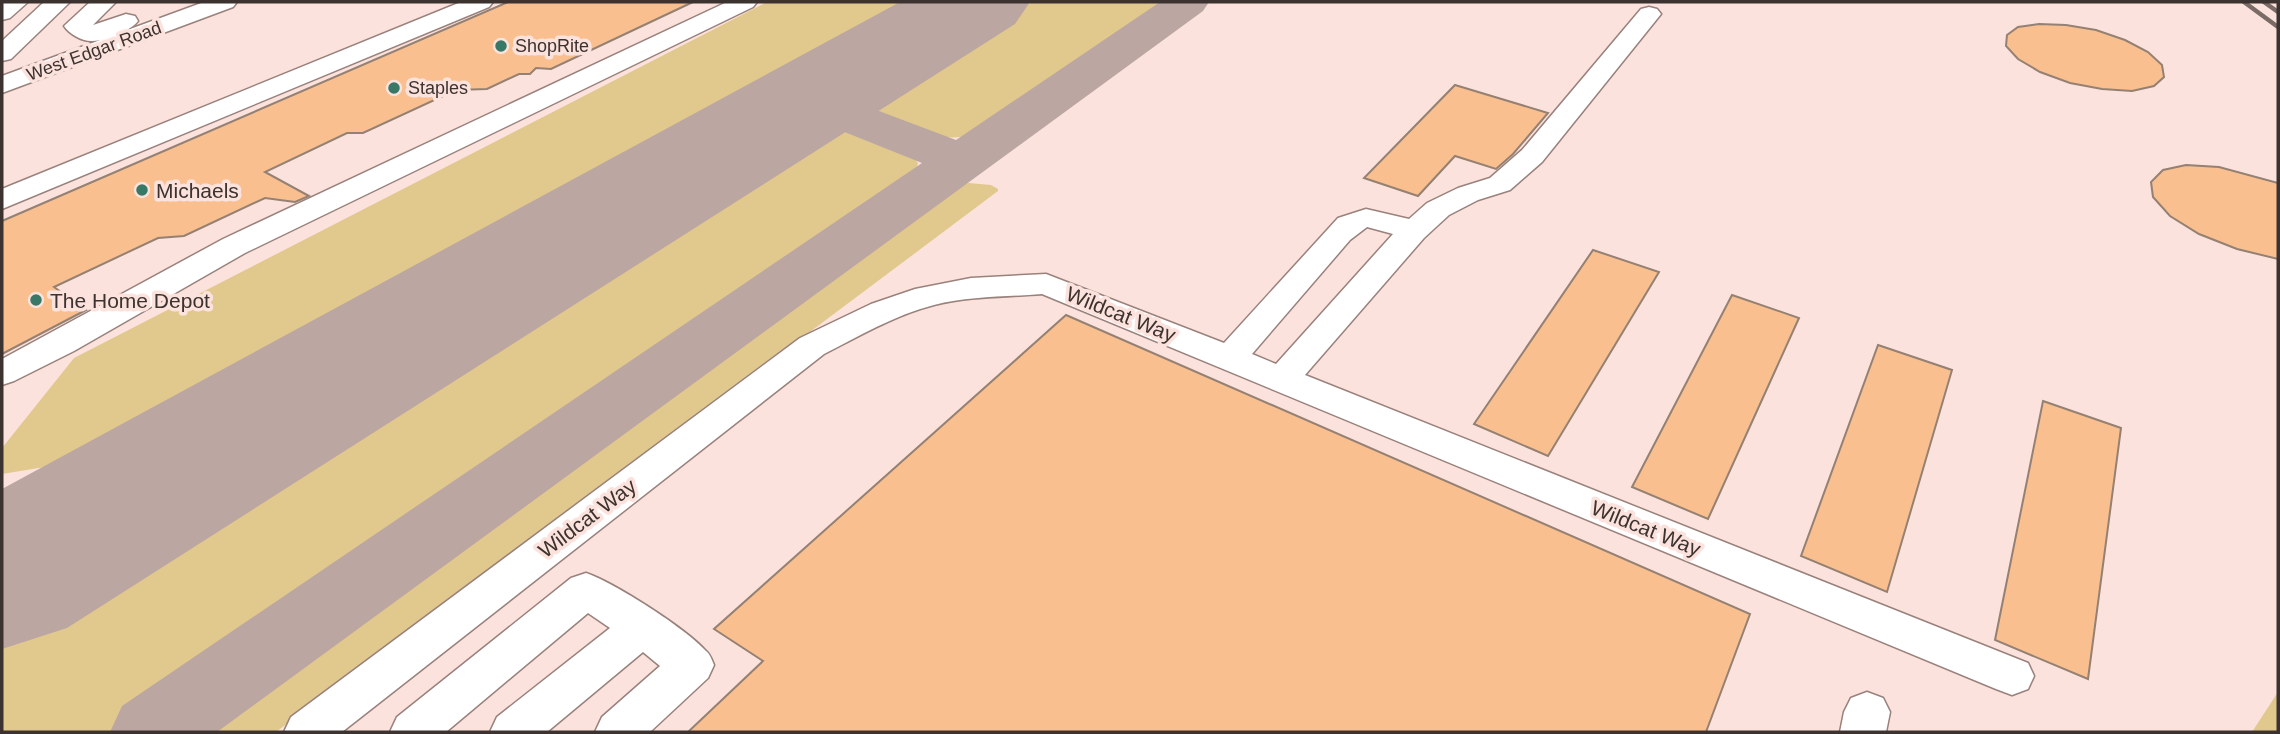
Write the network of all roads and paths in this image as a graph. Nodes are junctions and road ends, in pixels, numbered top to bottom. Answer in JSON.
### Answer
{"nodes":[{"id":1,"x":16,"y":2,"type":"edge"},
{"id":2,"x":58,"y":2,"type":"edge"},
{"id":3,"x":104,"y":2,"type":"edge"},
{"id":4,"x":147,"y":2,"type":"edge"},
{"id":5,"x":175,"y":2,"type":"edge"},
{"id":6,"x":225,"y":2,"type":"edge"},
{"id":7,"x":481,"y":2,"type":"edge"},
{"id":8,"x":745,"y":2,"type":"edge"},
{"id":9,"x":2,"y":13,"type":"edge"},
{"id":10,"x":1649,"y":14,"type":"dead end"},
{"id":11,"x":128,"y":20,"type":"junction"},
{"id":12,"x":92,"y":34,"type":"junction"},
{"id":13,"x":5,"y":45,"type":"edge"},
{"id":14,"x":53,"y":56,"type":"junction"},
{"id":15,"x":2,"y":85,"type":"edge"},
{"id":16,"x":2,"y":200,"type":"edge"},
{"id":17,"x":1413,"y":231,"type":"junction"},
{"id":18,"x":1230,"y":358,"type":"junction"},
{"id":19,"x":2,"y":373,"type":"edge"},
{"id":20,"x":1281,"y":380,"type":"junction"},
{"id":21,"x":643,"y":627,"type":"junction"},
{"id":22,"x":2012,"y":676,"type":"dead end"},
{"id":23,"x":307,"y":732,"type":"edge"},
{"id":24,"x":414,"y":732,"type":"edge"},
{"id":25,"x":513,"y":732,"type":"edge"},
{"id":26,"x":618,"y":732,"type":"edge"}],
"edges":[{"from":1,"to":9,"type":"lane"},
{"from":2,"to":13,"type":"lane"},
{"from":3,"to":12,"type":"lane"},
{"from":4,"to":11,"type":"lane"},
{"from":5,"to":11,"type":"lane"},
{"from":6,"to":14,"type":"lane","name":"West Edgar Road"},
{"from":7,"to":16,"type":"lane"},
{"from":8,"to":19,"type":"lane"},
{"from":10,"to":17,"type":"lane"},
{"from":11,"to":12,"type":"lane"},
{"from":12,"to":14,"type":"lane"},
{"from":13,"to":14,"type":"lane"},
{"from":14,"to":15,"type":"lane","name":"West Edgar Road"},
{"from":17,"to":18,"type":"lane"},
{"from":17,"to":20,"type":"lane"},
{"from":18,"to":20,"type":"lane","name":"Wildcat Way"},
{"from":18,"to":23,"type":"lane","name":"Wildcat Way"},
{"from":20,"to":22,"type":"lane","name":"Wildcat Way"},
{"from":21,"to":24,"type":"lane"},
{"from":21,"to":25,"type":"lane"},
{"from":21,"to":26,"type":"lane"}]}
